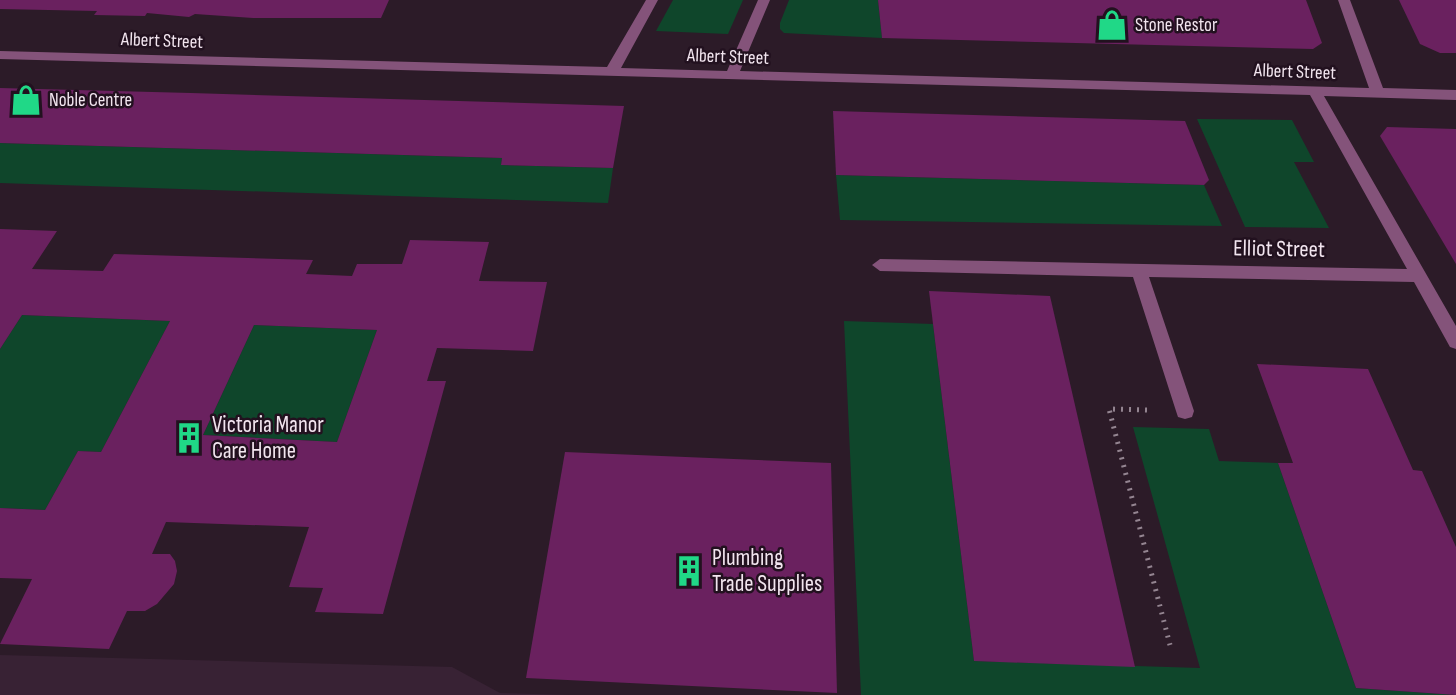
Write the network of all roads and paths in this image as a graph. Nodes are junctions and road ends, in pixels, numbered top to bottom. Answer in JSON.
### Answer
{"nodes":[{"id":1,"x":652,"y":0,"type":"edge"},
{"id":2,"x":764,"y":0,"type":"edge"},
{"id":3,"x":1344,"y":0,"type":"edge"},
{"id":4,"x":0,"y":55,"type":"edge"},
{"id":5,"x":611,"y":73,"type":"junction"},
{"id":6,"x":731,"y":76,"type":"junction"},
{"id":7,"x":1314,"y":91,"type":"junction"},
{"id":8,"x":1378,"y":93,"type":"junction"},
{"id":9,"x":1456,"y":95,"type":"edge"},
{"id":10,"x":880,"y":265,"type":"dead end"},
{"id":11,"x":1139,"y":270,"type":"junction"},
{"id":12,"x":1419,"y":276,"type":"junction"},
{"id":13,"x":1456,"y":341,"type":"edge"},
{"id":14,"x":1185,"y":411,"type":"joint"},
{"id":15,"x":1170,"y":645,"type":"dead end"}],
"edges":[{"from":1,"to":5,"type":"street"},
{"from":2,"to":6,"type":"street"},
{"from":3,"to":8,"type":"street"},
{"from":4,"to":5,"type":"street","name":"Albert Street"},
{"from":5,"to":6,"type":"street","name":"Albert Street"},
{"from":6,"to":7,"type":"street","name":"Albert Street"},
{"from":7,"to":8,"type":"street","name":"Albert Street"},
{"from":7,"to":12,"type":"street"},
{"from":8,"to":9,"type":"street","name":"Albert Street"},
{"from":10,"to":11,"type":"street","name":"Elliot Street"},
{"from":11,"to":12,"type":"street","name":"Elliot Street"},
{"from":11,"to":14,"type":"street"},
{"from":12,"to":13,"type":"street"},
{"from":14,"to":15,"type":"path"}]}
